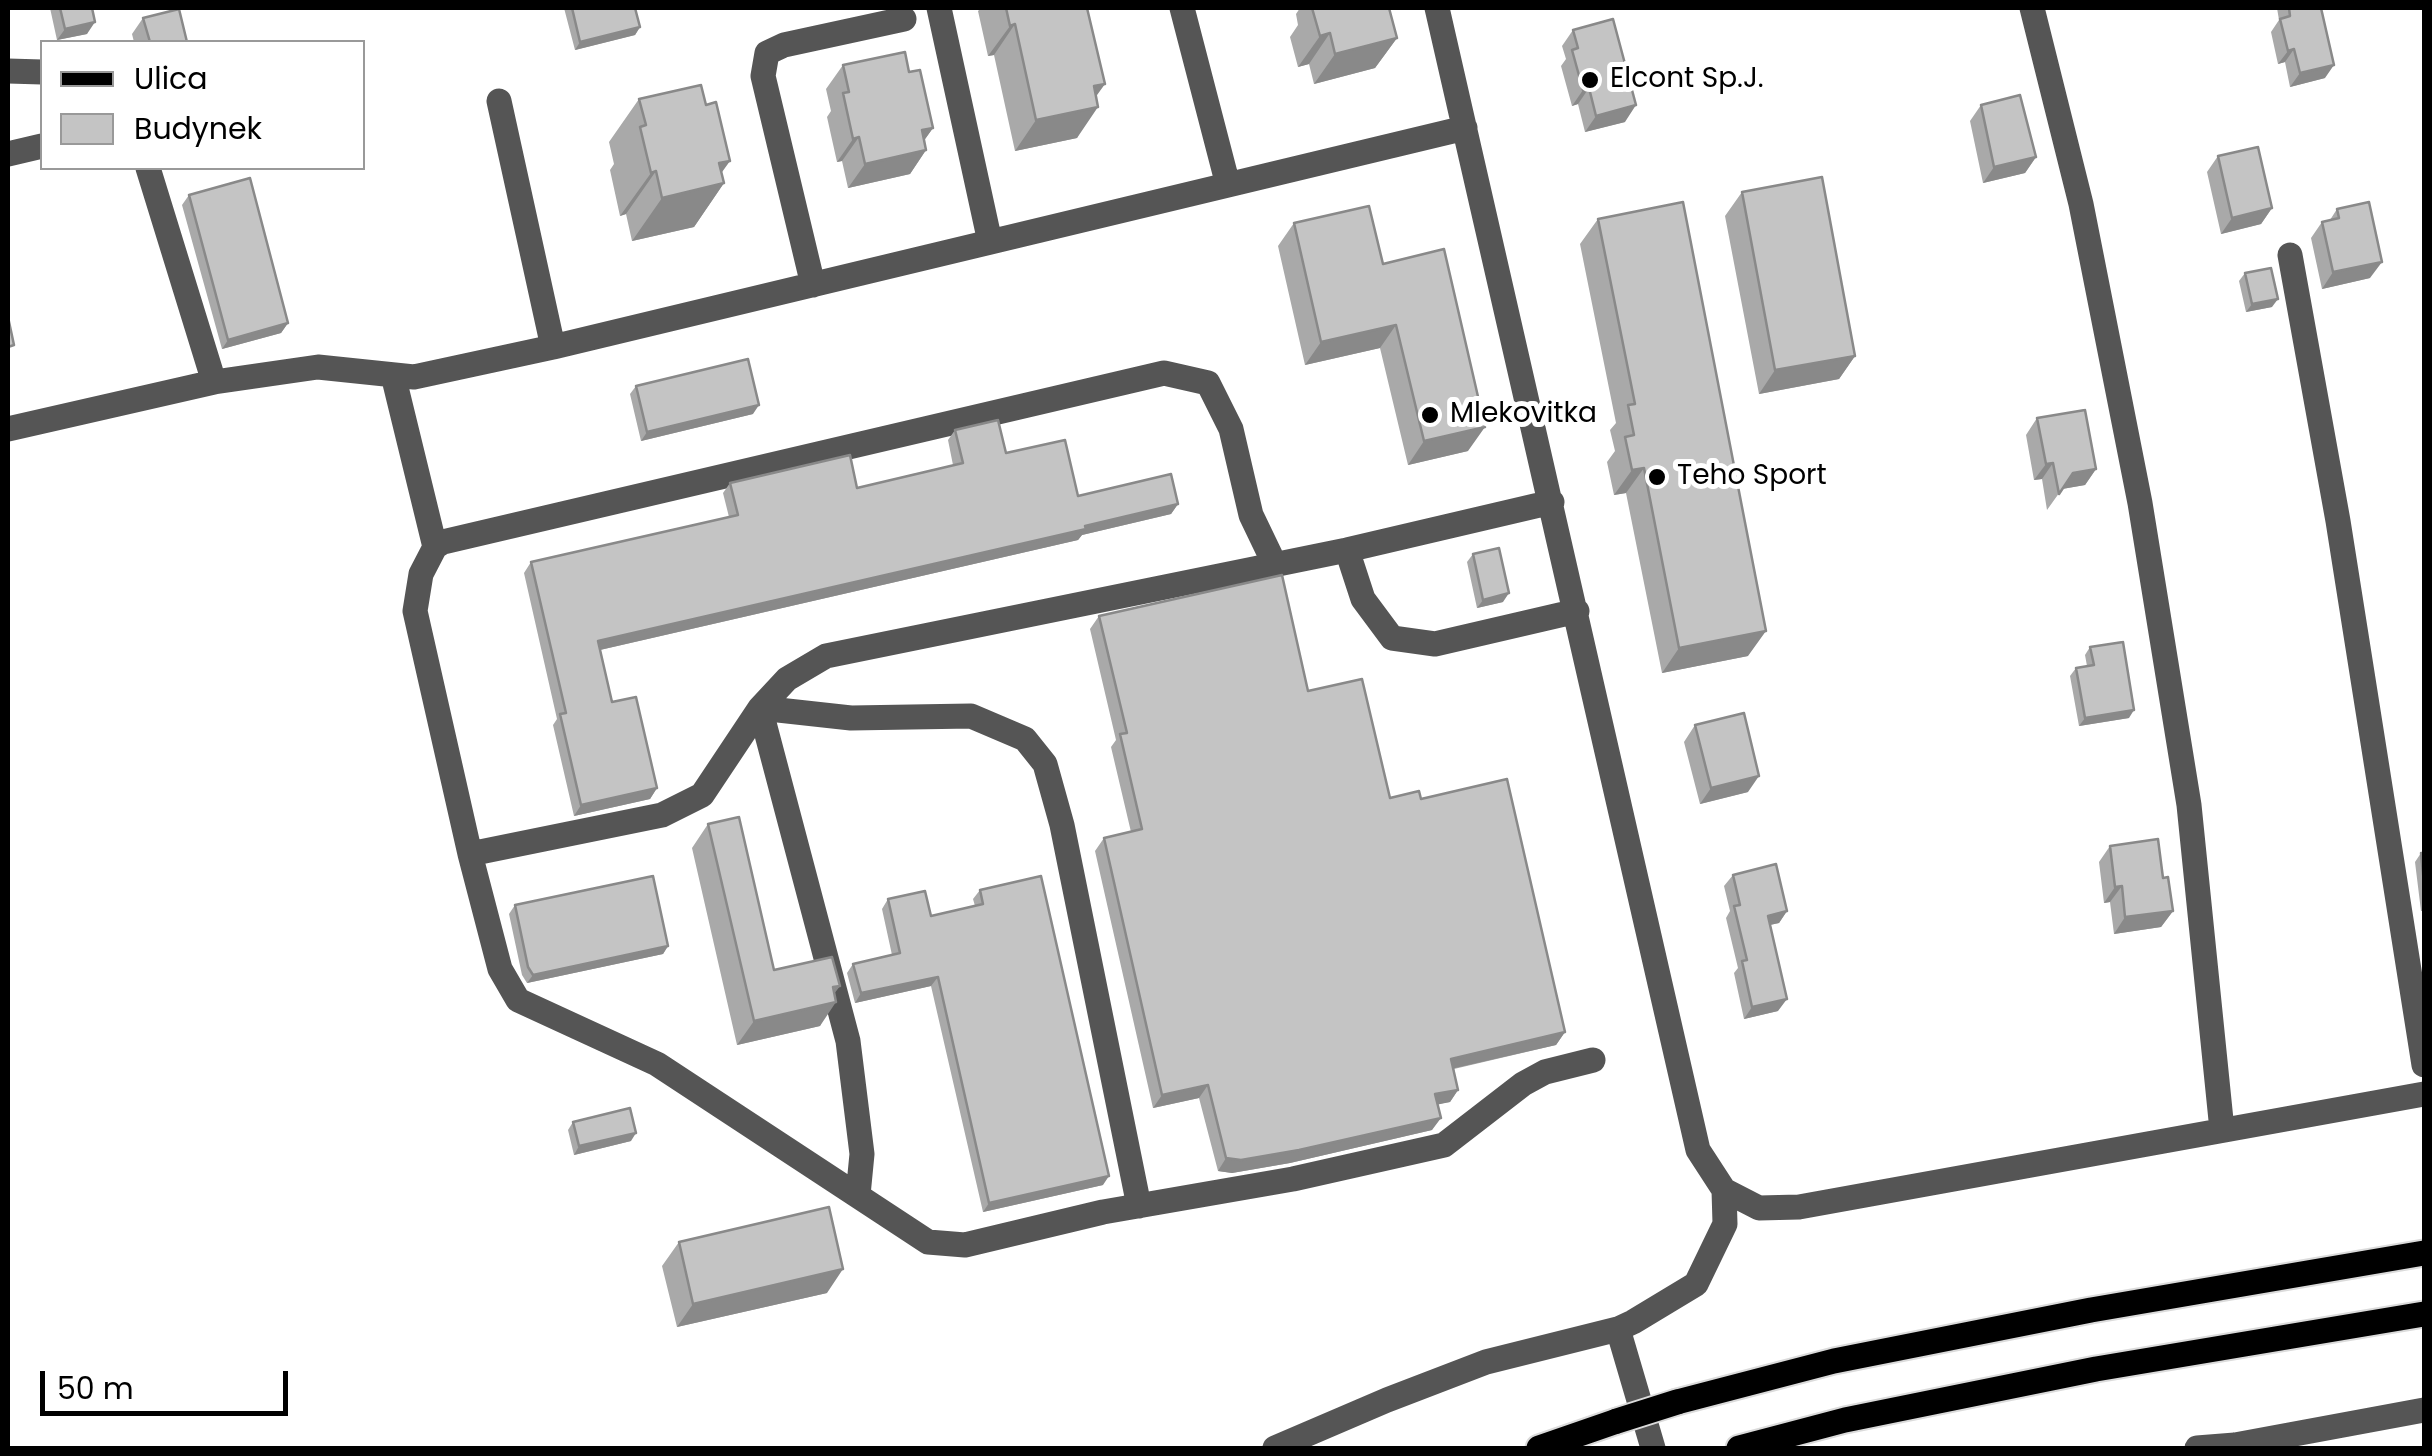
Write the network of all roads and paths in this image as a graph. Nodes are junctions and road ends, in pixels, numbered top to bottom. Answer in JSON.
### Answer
{"nodes":[{"id":1,"x":939,"y":8,"type":"edge"},
{"id":2,"x":1182,"y":8,"type":"edge"},
{"id":3,"x":1436,"y":8,"type":"edge"},
{"id":4,"x":2032,"y":8,"type":"edge"},
{"id":5,"x":904,"y":18,"type":"dead end"},
{"id":6,"x":8,"y":71,"type":"edge"},
{"id":7,"x":40,"y":72,"type":"edge"},
{"id":8,"x":499,"y":101,"type":"dead end"},
{"id":9,"x":1464,"y":128,"type":"junction"},
{"id":10,"x":40,"y":146,"type":"edge"},
{"id":11,"x":8,"y":154,"type":"edge"},
{"id":12,"x":149,"y":170,"type":"edge"},
{"id":13,"x":1228,"y":185,"type":"junction"},
{"id":14,"x":990,"y":242,"type":"junction"},
{"id":15,"x":2290,"y":255,"type":"dead end"},
{"id":16,"x":813,"y":285,"type":"junction"},
{"id":17,"x":553,"y":347,"type":"junction"},
{"id":18,"x":393,"y":375,"type":"junction"},
{"id":19,"x":214,"y":382,"type":"junction"},
{"id":20,"x":8,"y":429,"type":"edge"},
{"id":21,"x":1552,"y":502,"type":"junction"},
{"id":22,"x":434,"y":547,"type":"junction"},
{"id":23,"x":1347,"y":550,"type":"junction"},
{"id":24,"x":1275,"y":565,"type":"junction"},
{"id":25,"x":1578,"y":611,"type":"junction"},
{"id":26,"x":760,"y":708,"type":"junction"},
{"id":27,"x":470,"y":854,"type":"junction"},
{"id":28,"x":1593,"y":1060,"type":"dead end"},
{"id":29,"x":2424,"y":1065,"type":"edge"},
{"id":30,"x":2424,"y":1094,"type":"edge"},
{"id":31,"x":2222,"y":1130,"type":"junction"},
{"id":32,"x":1724,"y":1190,"type":"junction"},
{"id":33,"x":858,"y":1194,"type":"junction"},
{"id":34,"x":1139,"y":1206,"type":"junction"},
{"id":35,"x":2424,"y":1254,"type":"edge"},
{"id":36,"x":2424,"y":1314,"type":"edge"},
{"id":37,"x":1618,"y":1329,"type":"junction"},
{"id":38,"x":2424,"y":1410,"type":"edge"},
{"id":39,"x":1275,"y":1448,"type":"edge"},
{"id":40,"x":1539,"y":1448,"type":"edge"},
{"id":41,"x":1653,"y":1448,"type":"edge"},
{"id":42,"x":1739,"y":1448,"type":"edge"},
{"id":43,"x":2196,"y":1448,"type":"edge"}],
"edges":[{"from":1,"to":14,"type":"street"},
{"from":2,"to":13,"type":"street"},
{"from":3,"to":9,"type":"street"},
{"from":4,"to":31,"type":"street"},
{"from":5,"to":16,"type":"street"},
{"from":6,"to":7,"type":"street"},
{"from":8,"to":17,"type":"street"},
{"from":9,"to":13,"type":"street"},
{"from":9,"to":21,"type":"street"},
{"from":10,"to":11,"type":"street"},
{"from":12,"to":19,"type":"street"},
{"from":13,"to":14,"type":"street"},
{"from":14,"to":16,"type":"street"},
{"from":15,"to":29,"type":"street"},
{"from":16,"to":17,"type":"street"},
{"from":17,"to":18,"type":"street"},
{"from":18,"to":19,"type":"street"},
{"from":18,"to":22,"type":"street"},
{"from":19,"to":20,"type":"street"},
{"from":21,"to":23,"type":"street"},
{"from":21,"to":25,"type":"street"},
{"from":22,"to":24,"type":"street"},
{"from":22,"to":27,"type":"street"},
{"from":23,"to":24,"type":"street"},
{"from":23,"to":25,"type":"street"},
{"from":24,"to":26,"type":"street"},
{"from":25,"to":32,"type":"street"},
{"from":26,"to":27,"type":"street"},
{"from":26,"to":33,"type":"street"},
{"from":26,"to":34,"type":"street"},
{"from":27,"to":33,"type":"street"},
{"from":28,"to":34,"type":"street"},
{"from":30,"to":31,"type":"street"},
{"from":31,"to":32,"type":"street"},
{"from":32,"to":37,"type":"street"},
{"from":33,"to":34,"type":"street"},
{"from":35,"to":40,"type":"main road","bridge":true},
{"from":36,"to":42,"type":"main road"},
{"from":37,"to":39,"type":"street"},
{"from":37,"to":41,"type":"street"},
{"from":38,"to":43,"type":"street"}]}
